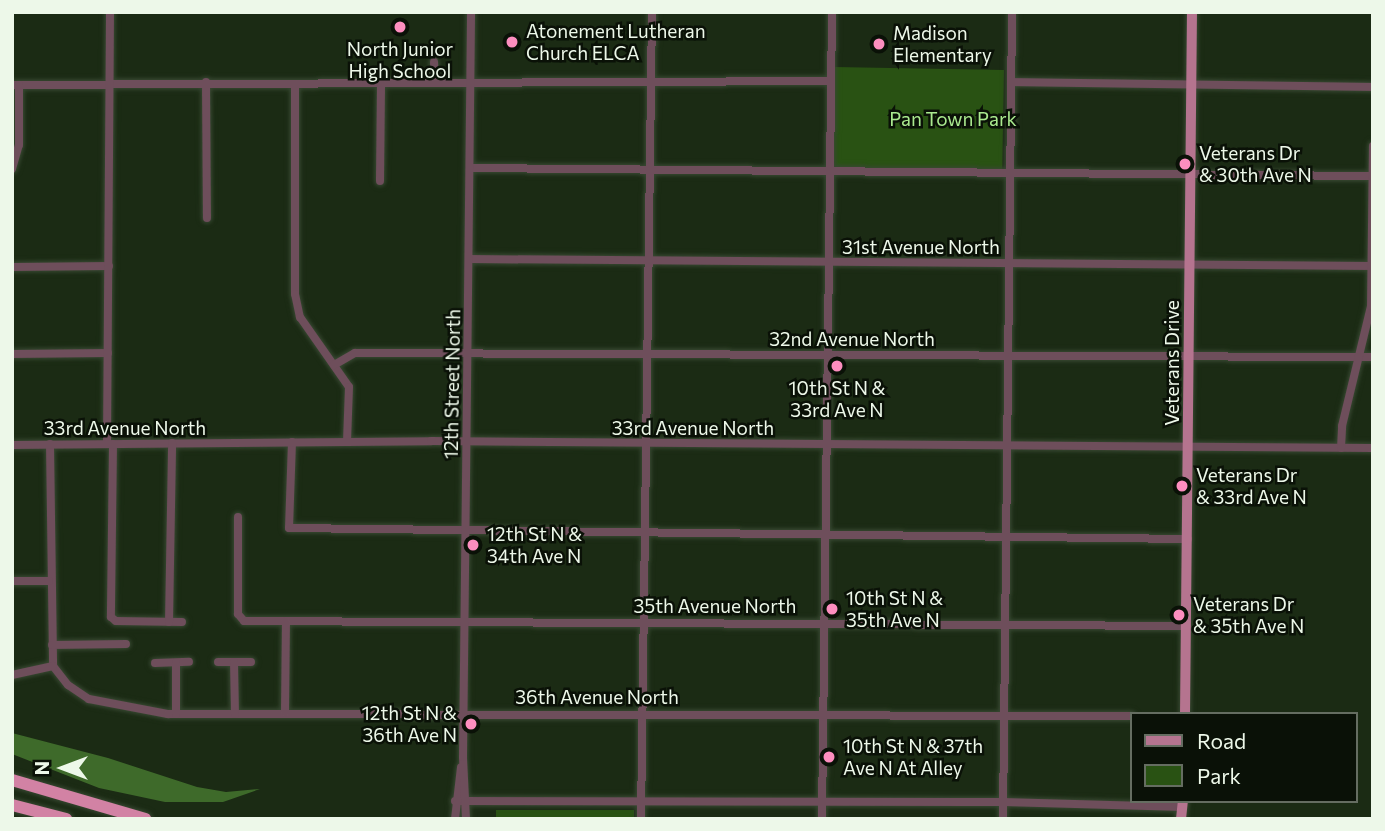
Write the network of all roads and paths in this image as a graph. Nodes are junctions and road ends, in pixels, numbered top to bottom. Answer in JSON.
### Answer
{"nodes":[{"id":1,"x":110,"y":12,"type":"edge"},
{"id":2,"x":471,"y":12,"type":"edge"},
{"id":3,"x":652,"y":12,"type":"edge"},
{"id":4,"x":831,"y":12,"type":"edge"},
{"id":5,"x":1012,"y":12,"type":"edge"},
{"id":6,"x":1192,"y":12,"type":"edge"},
{"id":7,"x":434,"y":61,"type":"dead end"},
{"id":8,"x":381,"y":81,"type":"junction"},
{"id":9,"x":831,"y":81,"type":"junction"},
{"id":10,"x":206,"y":82,"type":"junction"},
{"id":11,"x":435,"y":82,"type":"junction"},
{"id":12,"x":651,"y":82,"type":"junction"},
{"id":13,"x":1010,"y":82,"type":"junction"},
{"id":14,"x":295,"y":83,"type":"junction"},
{"id":15,"x":471,"y":83,"type":"junction"},
{"id":16,"x":110,"y":84,"type":"junction"},
{"id":17,"x":15,"y":85,"type":"edge"},
{"id":18,"x":1192,"y":85,"type":"junction"},
{"id":19,"x":1373,"y":88,"type":"edge"},
{"id":20,"x":1373,"y":146,"type":"edge"},
{"id":21,"x":470,"y":168,"type":"junction"},
{"id":22,"x":12,"y":169,"type":"edge"},
{"id":23,"x":650,"y":170,"type":"junction"},
{"id":24,"x":830,"y":171,"type":"junction"},
{"id":25,"x":1010,"y":173,"type":"junction"},
{"id":26,"x":1191,"y":175,"type":"junction"},
{"id":27,"x":1373,"y":176,"type":"edge"},
{"id":28,"x":380,"y":181,"type":"dead end"},
{"id":29,"x":207,"y":218,"type":"dead end"},
{"id":30,"x":469,"y":259,"type":"junction"},
{"id":31,"x":649,"y":261,"type":"junction"},
{"id":32,"x":829,"y":262,"type":"junction"},
{"id":33,"x":1009,"y":264,"type":"junction"},
{"id":34,"x":1191,"y":265,"type":"junction"},
{"id":35,"x":1373,"y":265,"type":"edge"},
{"id":36,"x":108,"y":266,"type":"junction"},
{"id":37,"x":12,"y":267,"type":"edge"},
{"id":38,"x":108,"y":353,"type":"junction"},
{"id":39,"x":12,"y":354,"type":"edge"},
{"id":40,"x":469,"y":354,"type":"junction"},
{"id":41,"x":647,"y":354,"type":"junction"},
{"id":42,"x":828,"y":355,"type":"junction"},
{"id":43,"x":1008,"y":355,"type":"junction"},
{"id":44,"x":1190,"y":356,"type":"junction"},
{"id":45,"x":1358,"y":356,"type":"junction"},
{"id":46,"x":1373,"y":357,"type":"edge"},
{"id":47,"x":334,"y":365,"type":"junction"},
{"id":48,"x":292,"y":442,"type":"junction"},
{"id":49,"x":348,"y":442,"type":"junction"},
{"id":50,"x":468,"y":442,"type":"junction"},
{"id":51,"x":172,"y":443,"type":"junction"},
{"id":52,"x":646,"y":443,"type":"junction"},
{"id":53,"x":50,"y":444,"type":"junction"},
{"id":54,"x":110,"y":444,"type":"junction"},
{"id":55,"x":827,"y":444,"type":"junction"},
{"id":56,"x":12,"y":445,"type":"edge"},
{"id":57,"x":1007,"y":445,"type":"junction"},
{"id":58,"x":1189,"y":447,"type":"junction"},
{"id":59,"x":1341,"y":448,"type":"junction"},
{"id":60,"x":1373,"y":448,"type":"edge"},
{"id":61,"x":238,"y":517,"type":"dead end"},
{"id":62,"x":467,"y":530,"type":"junction"},
{"id":63,"x":645,"y":532,"type":"junction"},
{"id":64,"x":826,"y":534,"type":"junction"},
{"id":65,"x":1006,"y":537,"type":"junction"},
{"id":66,"x":1188,"y":539,"type":"junction"},
{"id":67,"x":12,"y":581,"type":"edge"},
{"id":68,"x":49,"y":582,"type":"junction"},
{"id":69,"x":286,"y":621,"type":"junction"},
{"id":70,"x":466,"y":621,"type":"junction"},
{"id":71,"x":169,"y":622,"type":"junction"},
{"id":72,"x":182,"y":622,"type":"dead end"},
{"id":73,"x":644,"y":622,"type":"junction"},
{"id":74,"x":825,"y":623,"type":"junction"},
{"id":75,"x":1005,"y":623,"type":"junction"},
{"id":76,"x":1187,"y":626,"type":"junction"},
{"id":77,"x":126,"y":644,"type":"dead end"},
{"id":78,"x":52,"y":645,"type":"junction"},
{"id":79,"x":189,"y":662,"type":"dead end"},
{"id":80,"x":218,"y":662,"type":"dead end"},
{"id":81,"x":234,"y":662,"type":"junction"},
{"id":82,"x":251,"y":662,"type":"dead end"},
{"id":83,"x":155,"y":663,"type":"dead end"},
{"id":84,"x":176,"y":663,"type":"junction"},
{"id":85,"x":53,"y":666,"type":"junction"},
{"id":86,"x":12,"y":675,"type":"edge"},
{"id":87,"x":463,"y":712,"type":"junction"},
{"id":88,"x":1185,"y":712,"type":"edge"},
{"id":89,"x":236,"y":713,"type":"junction"},
{"id":90,"x":285,"y":713,"type":"junction"},
{"id":91,"x":643,"y":713,"type":"junction"},
{"id":92,"x":824,"y":713,"type":"junction"},
{"id":93,"x":176,"y":714,"type":"junction"},
{"id":94,"x":1004,"y":714,"type":"junction"},
{"id":95,"x":1130,"y":716,"type":"edge"},
{"id":96,"x":463,"y":757,"type":"junction"},
{"id":97,"x":12,"y":780,"type":"edge"},
{"id":98,"x":641,"y":800,"type":"junction"},
{"id":99,"x":455,"y":801,"type":"junction"},
{"id":100,"x":465,"y":801,"type":"junction"},
{"id":101,"x":1003,"y":802,"type":"junction"},
{"id":102,"x":822,"y":803,"type":"junction"},
{"id":103,"x":1183,"y":804,"type":"edge"},
{"id":104,"x":12,"y":806,"type":"edge"},
{"id":105,"x":65,"y":819,"type":"edge"},
{"id":106,"x":145,"y":819,"type":"edge"},
{"id":107,"x":455,"y":819,"type":"edge"},
{"id":108,"x":466,"y":819,"type":"edge"},
{"id":109,"x":641,"y":819,"type":"edge"},
{"id":110,"x":822,"y":819,"type":"edge"},
{"id":111,"x":1003,"y":819,"type":"edge"},
{"id":112,"x":1184,"y":819,"type":"edge"}],
"edges":[{"from":1,"to":16,"type":"street"},
{"from":2,"to":15,"type":"street","name":"12th Street North"},
{"from":3,"to":12,"type":"street"},
{"from":4,"to":9,"type":"street"},
{"from":5,"to":13,"type":"street"},
{"from":6,"to":18,"type":"main road","name":"Veterans Drive"},
{"from":7,"to":11,"type":"street"},
{"from":8,"to":11,"type":"street"},
{"from":8,"to":14,"type":"street"},
{"from":8,"to":28,"type":"street"},
{"from":9,"to":12,"type":"street"},
{"from":9,"to":24,"type":"street"},
{"from":10,"to":14,"type":"street"},
{"from":10,"to":16,"type":"street"},
{"from":10,"to":29,"type":"street"},
{"from":11,"to":15,"type":"street"},
{"from":12,"to":15,"type":"street"},
{"from":12,"to":23,"type":"street"},
{"from":13,"to":18,"type":"street"},
{"from":13,"to":25,"type":"street"},
{"from":14,"to":47,"type":"street"},
{"from":15,"to":21,"type":"street","name":"12th Street North"},
{"from":16,"to":17,"type":"street"},
{"from":16,"to":36,"type":"street"},
{"from":17,"to":22,"type":"street"},
{"from":18,"to":19,"type":"street"},
{"from":18,"to":26,"type":"main road","name":"Veterans Drive"},
{"from":20,"to":27,"type":"street"},
{"from":21,"to":23,"type":"street"},
{"from":21,"to":30,"type":"street","name":"12th Street North"},
{"from":23,"to":24,"type":"street"},
{"from":23,"to":31,"type":"street"},
{"from":24,"to":25,"type":"street"},
{"from":24,"to":32,"type":"street"},
{"from":25,"to":26,"type":"street"},
{"from":25,"to":33,"type":"street"},
{"from":26,"to":27,"type":"street"},
{"from":26,"to":34,"type":"main road","name":"Veterans Drive"},
{"from":27,"to":35,"type":"street"},
{"from":30,"to":31,"type":"street","name":"31st Avenue North"},
{"from":30,"to":40,"type":"street","name":"12th Street North"},
{"from":31,"to":32,"type":"street","name":"31st Avenue North"},
{"from":31,"to":41,"type":"street"},
{"from":32,"to":33,"type":"street","name":"31st Avenue North"},
{"from":32,"to":42,"type":"street"},
{"from":33,"to":34,"type":"street","name":"31st Avenue North"},
{"from":33,"to":43,"type":"street"},
{"from":34,"to":35,"type":"street","name":"31st Avenue North"},
{"from":34,"to":44,"type":"main road","name":"Veterans Drive"},
{"from":35,"to":45,"type":"street"},
{"from":36,"to":37,"type":"street"},
{"from":36,"to":38,"type":"street"},
{"from":38,"to":39,"type":"street"},
{"from":38,"to":54,"type":"street"},
{"from":40,"to":41,"type":"street","name":"32nd Avenue North"},
{"from":40,"to":47,"type":"street","name":"32nd Avenue North"},
{"from":40,"to":50,"type":"street","name":"12th Street North"},
{"from":41,"to":42,"type":"street","name":"32nd Avenue North"},
{"from":41,"to":52,"type":"street"},
{"from":42,"to":43,"type":"street","name":"32nd Avenue North"},
{"from":42,"to":55,"type":"street"},
{"from":43,"to":44,"type":"street","name":"32nd Avenue North"},
{"from":43,"to":57,"type":"street"},
{"from":44,"to":45,"type":"street","name":"32nd Avenue North"},
{"from":44,"to":58,"type":"main road","name":"Veterans Drive"},
{"from":45,"to":46,"type":"street","name":"32nd Avenue North"},
{"from":45,"to":59,"type":"street"},
{"from":47,"to":49,"type":"street"},
{"from":48,"to":49,"type":"street","name":"33rd Avenue North"},
{"from":48,"to":51,"type":"street","name":"33rd Avenue North"},
{"from":48,"to":62,"type":"street"},
{"from":49,"to":50,"type":"street","name":"33rd Avenue North"},
{"from":50,"to":52,"type":"street","name":"33rd Avenue North"},
{"from":50,"to":62,"type":"street","name":"12th Street North"},
{"from":51,"to":54,"type":"street","name":"33rd Avenue North"},
{"from":51,"to":71,"type":"street"},
{"from":52,"to":55,"type":"street","name":"33rd Avenue North"},
{"from":52,"to":63,"type":"street"},
{"from":53,"to":54,"type":"street","name":"33rd Avenue North"},
{"from":53,"to":56,"type":"street","name":"33rd Avenue North"},
{"from":53,"to":68,"type":"street"},
{"from":54,"to":71,"type":"street"},
{"from":55,"to":57,"type":"street","name":"33rd Avenue North"},
{"from":55,"to":64,"type":"street"},
{"from":57,"to":58,"type":"street","name":"33rd Avenue North"},
{"from":57,"to":65,"type":"street"},
{"from":58,"to":59,"type":"street","name":"33rd Avenue North"},
{"from":58,"to":66,"type":"main road","name":"Veterans Drive"},
{"from":59,"to":60,"type":"street","name":"33rd Avenue North"},
{"from":61,"to":69,"type":"street","name":"35th Avenue North"},
{"from":62,"to":63,"type":"street"},
{"from":62,"to":70,"type":"street","name":"12th Street North"},
{"from":63,"to":64,"type":"street"},
{"from":63,"to":73,"type":"street"},
{"from":64,"to":65,"type":"street"},
{"from":64,"to":74,"type":"street"},
{"from":65,"to":66,"type":"street"},
{"from":65,"to":75,"type":"street"},
{"from":66,"to":76,"type":"main road","name":"Veterans Drive"},
{"from":67,"to":68,"type":"street"},
{"from":68,"to":78,"type":"street"},
{"from":69,"to":70,"type":"street","name":"35th Avenue North"},
{"from":69,"to":90,"type":"street"},
{"from":70,"to":73,"type":"street","name":"35th Avenue North"},
{"from":70,"to":87,"type":"street","name":"12th Street North"},
{"from":71,"to":72,"type":"street"},
{"from":73,"to":74,"type":"street","name":"35th Avenue North"},
{"from":73,"to":91,"type":"street"},
{"from":74,"to":75,"type":"street","name":"35th Avenue North"},
{"from":74,"to":92,"type":"street"},
{"from":75,"to":76,"type":"street","name":"35th Avenue North"},
{"from":75,"to":94,"type":"street"},
{"from":76,"to":88,"type":"main road","name":"Veterans Drive"},
{"from":77,"to":78,"type":"street"},
{"from":78,"to":85,"type":"street"},
{"from":79,"to":84,"type":"street"},
{"from":80,"to":81,"type":"street"},
{"from":81,"to":82,"type":"street"},
{"from":81,"to":89,"type":"street"},
{"from":83,"to":84,"type":"street"},
{"from":84,"to":93,"type":"street"},
{"from":85,"to":86,"type":"street"},
{"from":85,"to":93,"type":"street","name":"36th Avenue North"},
{"from":87,"to":90,"type":"street","name":"36th Avenue North"},
{"from":87,"to":91,"type":"street","name":"36th Avenue North"},
{"from":87,"to":96,"type":"street","name":"12th Street North"},
{"from":89,"to":90,"type":"street","name":"36th Avenue North"},
{"from":89,"to":93,"type":"street","name":"36th Avenue North"},
{"from":91,"to":92,"type":"street","name":"36th Avenue North"},
{"from":91,"to":98,"type":"street"},
{"from":92,"to":94,"type":"street","name":"36th Avenue North"},
{"from":92,"to":102,"type":"street"},
{"from":94,"to":95,"type":"street","name":"36th Avenue North"},
{"from":94,"to":101,"type":"street"},
{"from":96,"to":99,"type":"street","name":"12th Street North"},
{"from":96,"to":100,"type":"street","name":"12th Street North"},
{"from":97,"to":106,"type":"highway"},
{"from":98,"to":100,"type":"street"},
{"from":98,"to":102,"type":"street"},
{"from":98,"to":109,"type":"street"},
{"from":99,"to":100,"type":"street"},
{"from":99,"to":107,"type":"street","name":"12th Street North"},
{"from":100,"to":108,"type":"street","name":"12th Street North"},
{"from":101,"to":102,"type":"street"},
{"from":101,"to":103,"type":"street"},
{"from":101,"to":111,"type":"street"},
{"from":102,"to":110,"type":"street"},
{"from":103,"to":112,"type":"main road"},
{"from":104,"to":105,"type":"highway"}]}
